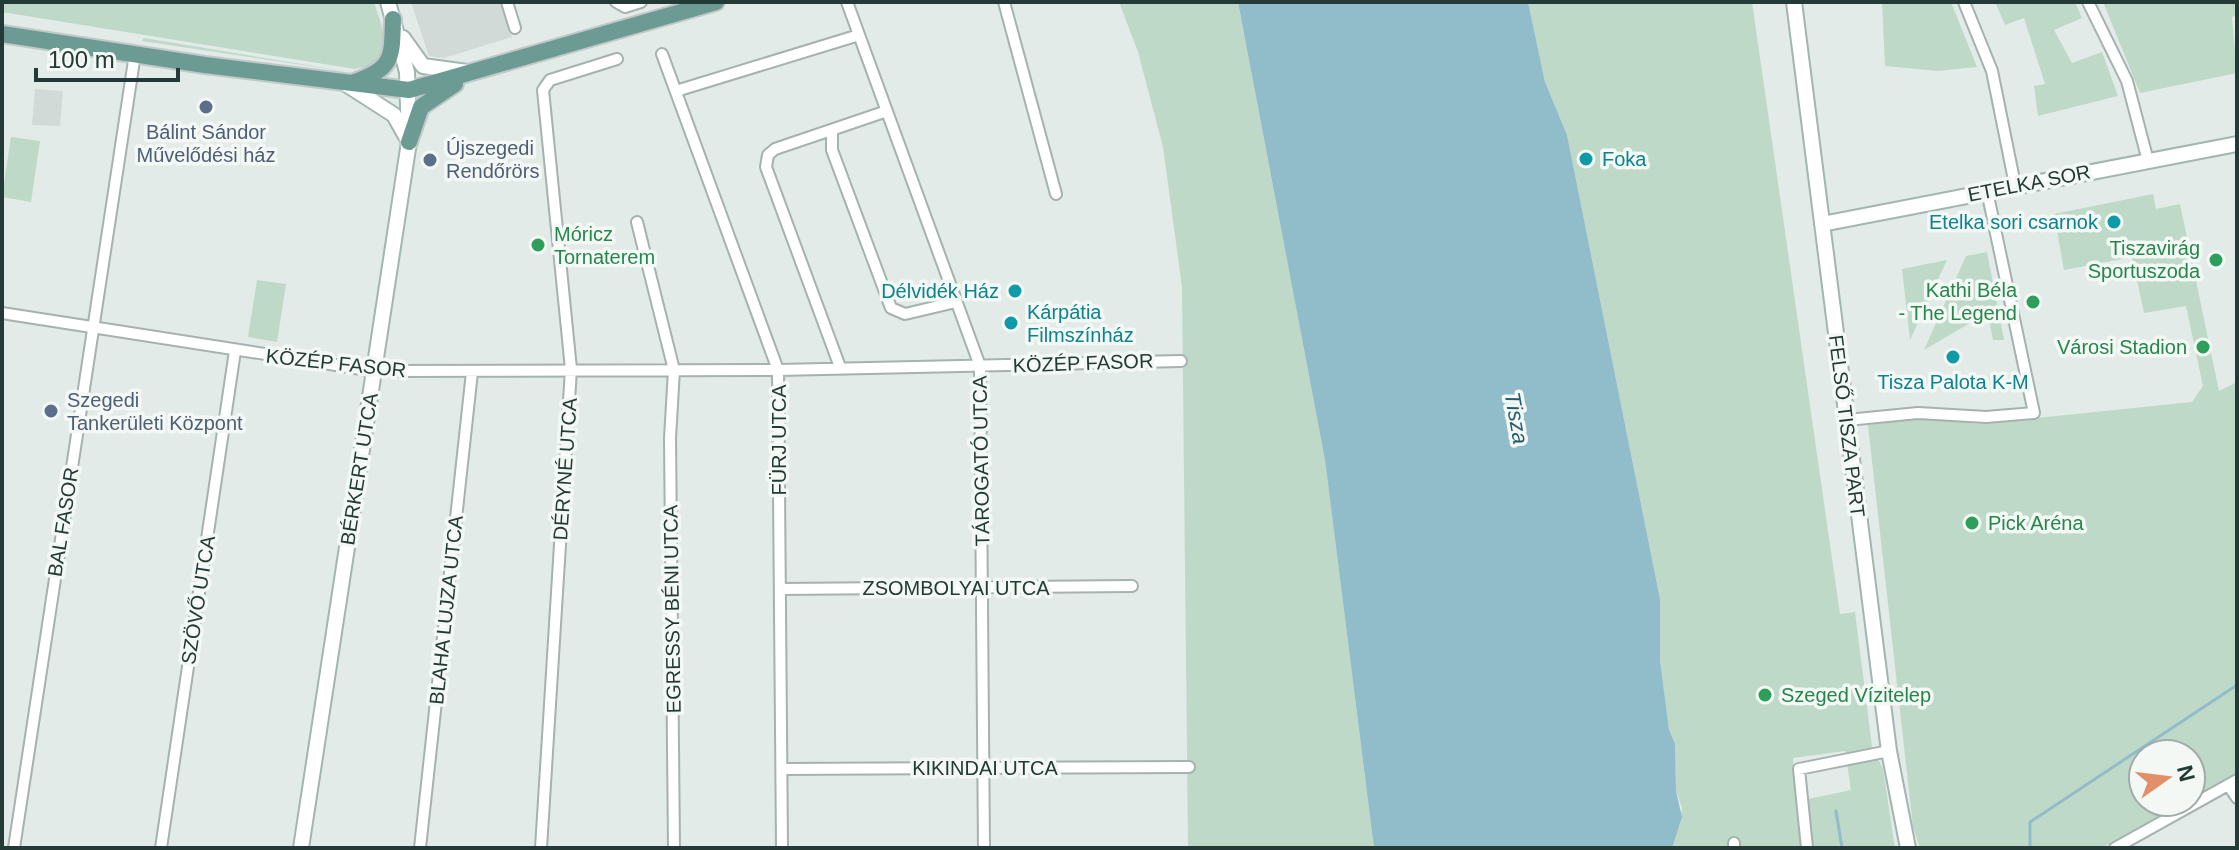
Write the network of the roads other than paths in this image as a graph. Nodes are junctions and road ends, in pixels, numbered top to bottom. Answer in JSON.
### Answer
{"nodes":[{"id":1,"x":507,"y":2,"type":"edge"},
{"id":2,"x":641,"y":2,"type":"edge"},
{"id":3,"x":716,"y":2,"type":"edge"},
{"id":4,"x":847,"y":2,"type":"edge"},
{"id":5,"x":1004,"y":2,"type":"edge"},
{"id":6,"x":1794,"y":2,"type":"edge"},
{"id":7,"x":1964,"y":2,"type":"edge"},
{"id":8,"x":2088,"y":2,"type":"edge"},
{"id":9,"x":620,"y":4,"type":"edge"},
{"id":10,"x":391,"y":10,"type":"edge"},
{"id":11,"x":515,"y":28,"type":"dead end"},
{"id":12,"x":2,"y":34,"type":"edge"},
{"id":13,"x":859,"y":35,"type":"junction"},
{"id":14,"x":135,"y":54,"type":"junction"},
{"id":15,"x":662,"y":54,"type":"dead end"},
{"id":16,"x":617,"y":59,"type":"dead end"},
{"id":17,"x":472,"y":73,"type":"junction"},
{"id":18,"x":346,"y":84,"type":"junction"},
{"id":19,"x":409,"y":90,"type":"junction"},
{"id":20,"x":676,"y":91,"type":"junction"},
{"id":21,"x":887,"y":111,"type":"junction"},
{"id":22,"x":832,"y":130,"type":"junction"},
{"id":23,"x":409,"y":142,"type":"junction"},
{"id":24,"x":2237,"y":144,"type":"edge"},
{"id":25,"x":2148,"y":161,"type":"junction"},
{"id":26,"x":2015,"y":185,"type":"junction"},
{"id":27,"x":1987,"y":191,"type":"junction"},
{"id":28,"x":1056,"y":194,"type":"dead end"},
{"id":29,"x":637,"y":222,"type":"dead end"},
{"id":30,"x":1822,"y":224,"type":"junction"},
{"id":31,"x":956,"y":302,"type":"junction"},
{"id":32,"x":2,"y":313,"type":"edge"},
{"id":33,"x":93,"y":328,"type":"junction"},
{"id":34,"x":235,"y":351,"type":"junction"},
{"id":35,"x":1181,"y":361,"type":"dead end"},
{"id":36,"x":980,"y":366,"type":"junction"},
{"id":37,"x":840,"y":367,"type":"junction"},
{"id":38,"x":571,"y":369,"type":"junction"},
{"id":39,"x":674,"y":370,"type":"junction"},
{"id":40,"x":778,"y":370,"type":"junction"},
{"id":41,"x":374,"y":371,"type":"junction"},
{"id":42,"x":472,"y":372,"type":"junction"},
{"id":43,"x":1847,"y":420,"type":"junction"},
{"id":44,"x":1132,"y":586,"type":"dead end"},
{"id":45,"x":982,"y":588,"type":"junction"},
{"id":46,"x":780,"y":589,"type":"junction"},
{"id":47,"x":1889,"y":751,"type":"junction"},
{"id":48,"x":1189,"y":767,"type":"dead end"},
{"id":49,"x":984,"y":768,"type":"junction"},
{"id":50,"x":782,"y":769,"type":"junction"},
{"id":51,"x":2233,"y":782,"type":"edge"},
{"id":52,"x":2237,"y":798,"type":"edge"},
{"id":53,"x":14,"y":848,"type":"edge"},
{"id":54,"x":161,"y":848,"type":"edge"},
{"id":55,"x":301,"y":848,"type":"edge"},
{"id":56,"x":420,"y":848,"type":"edge"},
{"id":57,"x":541,"y":848,"type":"edge"},
{"id":58,"x":674,"y":848,"type":"edge"},
{"id":59,"x":782,"y":848,"type":"edge"},
{"id":60,"x":984,"y":848,"type":"edge"},
{"id":61,"x":1807,"y":848,"type":"edge"},
{"id":62,"x":1908,"y":848,"type":"edge"},
{"id":63,"x":2115,"y":848,"type":"edge"}],
"edges":[{"from":1,"to":11,"type":"street"},
{"from":2,"to":9,"type":"street"},
{"from":3,"to":17,"type":"main road"},
{"from":4,"to":13,"type":"street","name":"TÁROGATÓ UTCA"},
{"from":5,"to":28,"type":"street"},
{"from":6,"to":30,"type":"street","name":"FELSŐ TISZA PART"},
{"from":7,"to":26,"type":"street"},
{"from":8,"to":25,"type":"street"},
{"from":10,"to":17,"type":"street"},
{"from":10,"to":18,"type":"main road"},
{"from":10,"to":19,"type":"street","name":"BÉRKERT UTCA"},
{"from":12,"to":14,"type":"main road"},
{"from":13,"to":20,"type":"street"},
{"from":13,"to":21,"type":"street","name":"TÁROGATÓ UTCA"},
{"from":14,"to":18,"type":"main road"},
{"from":14,"to":33,"type":"street","name":"BAL FASOR"},
{"from":15,"to":20,"type":"street","name":"FÜRJ UTCA"},
{"from":16,"to":38,"type":"street","name":"DÉRYNÉ UTCA"},
{"from":17,"to":19,"type":"main road"},
{"from":17,"to":23,"type":"main road"},
{"from":18,"to":19,"type":"main road"},
{"from":18,"to":23,"type":"street"},
{"from":19,"to":23,"type":"street","name":"BÉRKERT UTCA"},
{"from":20,"to":40,"type":"street","name":"FÜRJ UTCA"},
{"from":21,"to":22,"type":"street"},
{"from":21,"to":31,"type":"street","name":"TÁROGATÓ UTCA"},
{"from":22,"to":31,"type":"street"},
{"from":22,"to":37,"type":"street"},
{"from":23,"to":41,"type":"street","name":"BÉRKERT UTCA"},
{"from":24,"to":25,"type":"street","name":"ETELKA SOR"},
{"from":25,"to":26,"type":"street","name":"ETELKA SOR"},
{"from":26,"to":27,"type":"street","name":"ETELKA SOR"},
{"from":27,"to":30,"type":"street","name":"ETELKA SOR"},
{"from":27,"to":43,"type":"street"},
{"from":29,"to":39,"type":"street"},
{"from":30,"to":43,"type":"street","name":"FELSŐ TISZA PART"},
{"from":31,"to":36,"type":"street","name":"TÁROGATÓ UTCA"},
{"from":32,"to":33,"type":"street","name":"KÖZÉP FASOR"},
{"from":33,"to":34,"type":"street","name":"KÖZÉP FASOR"},
{"from":33,"to":53,"type":"street","name":"BAL FASOR"},
{"from":34,"to":41,"type":"street","name":"KÖZÉP FASOR"},
{"from":34,"to":54,"type":"street","name":"SZÖVŐ UTCA"},
{"from":35,"to":36,"type":"street","name":"KÖZÉP FASOR"},
{"from":36,"to":37,"type":"street","name":"KÖZÉP FASOR"},
{"from":36,"to":45,"type":"street","name":"TÁROGATÓ UTCA"},
{"from":37,"to":40,"type":"street","name":"KÖZÉP FASOR"},
{"from":38,"to":39,"type":"street","name":"KÖZÉP FASOR"},
{"from":38,"to":42,"type":"street","name":"KÖZÉP FASOR"},
{"from":38,"to":57,"type":"street","name":"DÉRYNÉ UTCA"},
{"from":39,"to":40,"type":"street","name":"KÖZÉP FASOR"},
{"from":39,"to":58,"type":"street","name":"EGRESSY BÉNI UTCA"},
{"from":40,"to":46,"type":"street","name":"FÜRJ UTCA"},
{"from":41,"to":42,"type":"street","name":"KÖZÉP FASOR"},
{"from":41,"to":55,"type":"street","name":"BÉRKERT UTCA"},
{"from":42,"to":56,"type":"street","name":"BLAHA LUJZA UTCA"},
{"from":43,"to":47,"type":"street","name":"FELSŐ TISZA PART"},
{"from":44,"to":45,"type":"street","name":"ZSOMBOLYAI UTCA"},
{"from":45,"to":46,"type":"street","name":"ZSOMBOLYAI UTCA"},
{"from":45,"to":49,"type":"street","name":"TÁROGATÓ UTCA"},
{"from":46,"to":50,"type":"street","name":"FÜRJ UTCA"},
{"from":47,"to":61,"type":"street"},
{"from":47,"to":62,"type":"street","name":"FELSŐ TISZA PART"},
{"from":48,"to":49,"type":"street","name":"KIKINDAI UTCA"},
{"from":49,"to":50,"type":"street","name":"KIKINDAI UTCA"},
{"from":49,"to":60,"type":"street","name":"TÁROGATÓ UTCA"},
{"from":50,"to":59,"type":"street","name":"FÜRJ UTCA"},
{"from":51,"to":52,"type":"street"},
{"from":51,"to":63,"type":"street"}]}
